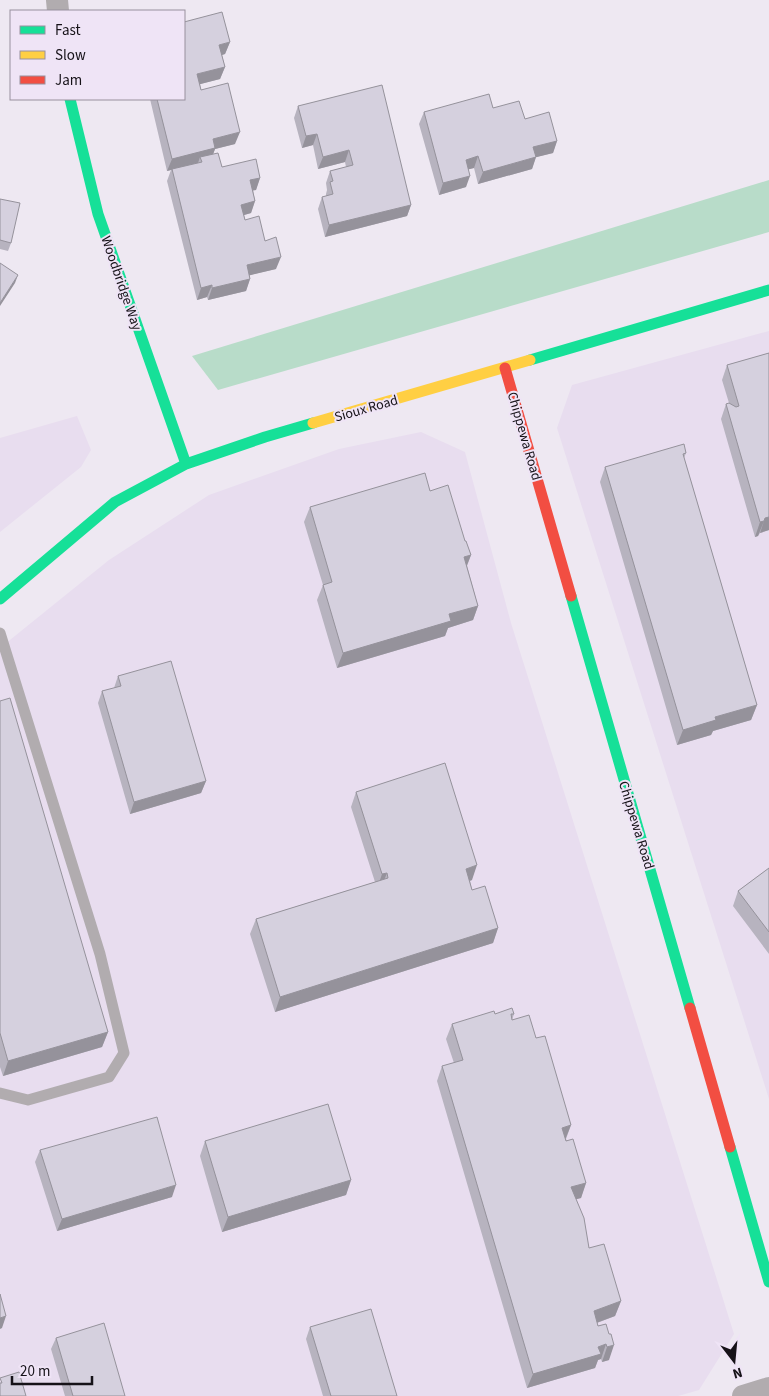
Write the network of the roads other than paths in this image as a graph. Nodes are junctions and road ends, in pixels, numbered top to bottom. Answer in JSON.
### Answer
{"nodes":[{"id":1,"x":70,"y":100,"type":"edge"},
{"id":2,"x":769,"y":290,"type":"edge"},
{"id":3,"x":505,"y":368,"type":"junction"},
{"id":4,"x":186,"y":464,"type":"junction"},
{"id":5,"x":0,"y":599,"type":"edge"},
{"id":6,"x":0,"y":633,"type":"edge"},
{"id":7,"x":0,"y":1093,"type":"edge"},
{"id":8,"x":769,"y":1282,"type":"edge"},
{"id":9,"x":769,"y":1388,"type":"edge"},
{"id":10,"x":743,"y":1396,"type":"edge"}],
"edges":[{"from":1,"to":4,"type":"street","name":"Woodbridge Way"},
{"from":2,"to":3,"type":"street","name":"Sioux Road"},
{"from":3,"to":4,"type":"street","name":"Sioux Road"},
{"from":3,"to":8,"type":"street","name":"Chippewa Road"},
{"from":4,"to":5,"type":"street","name":"Sioux Road"},
{"from":6,"to":7,"type":"lane"},
{"from":9,"to":10,"type":"street"}]}
